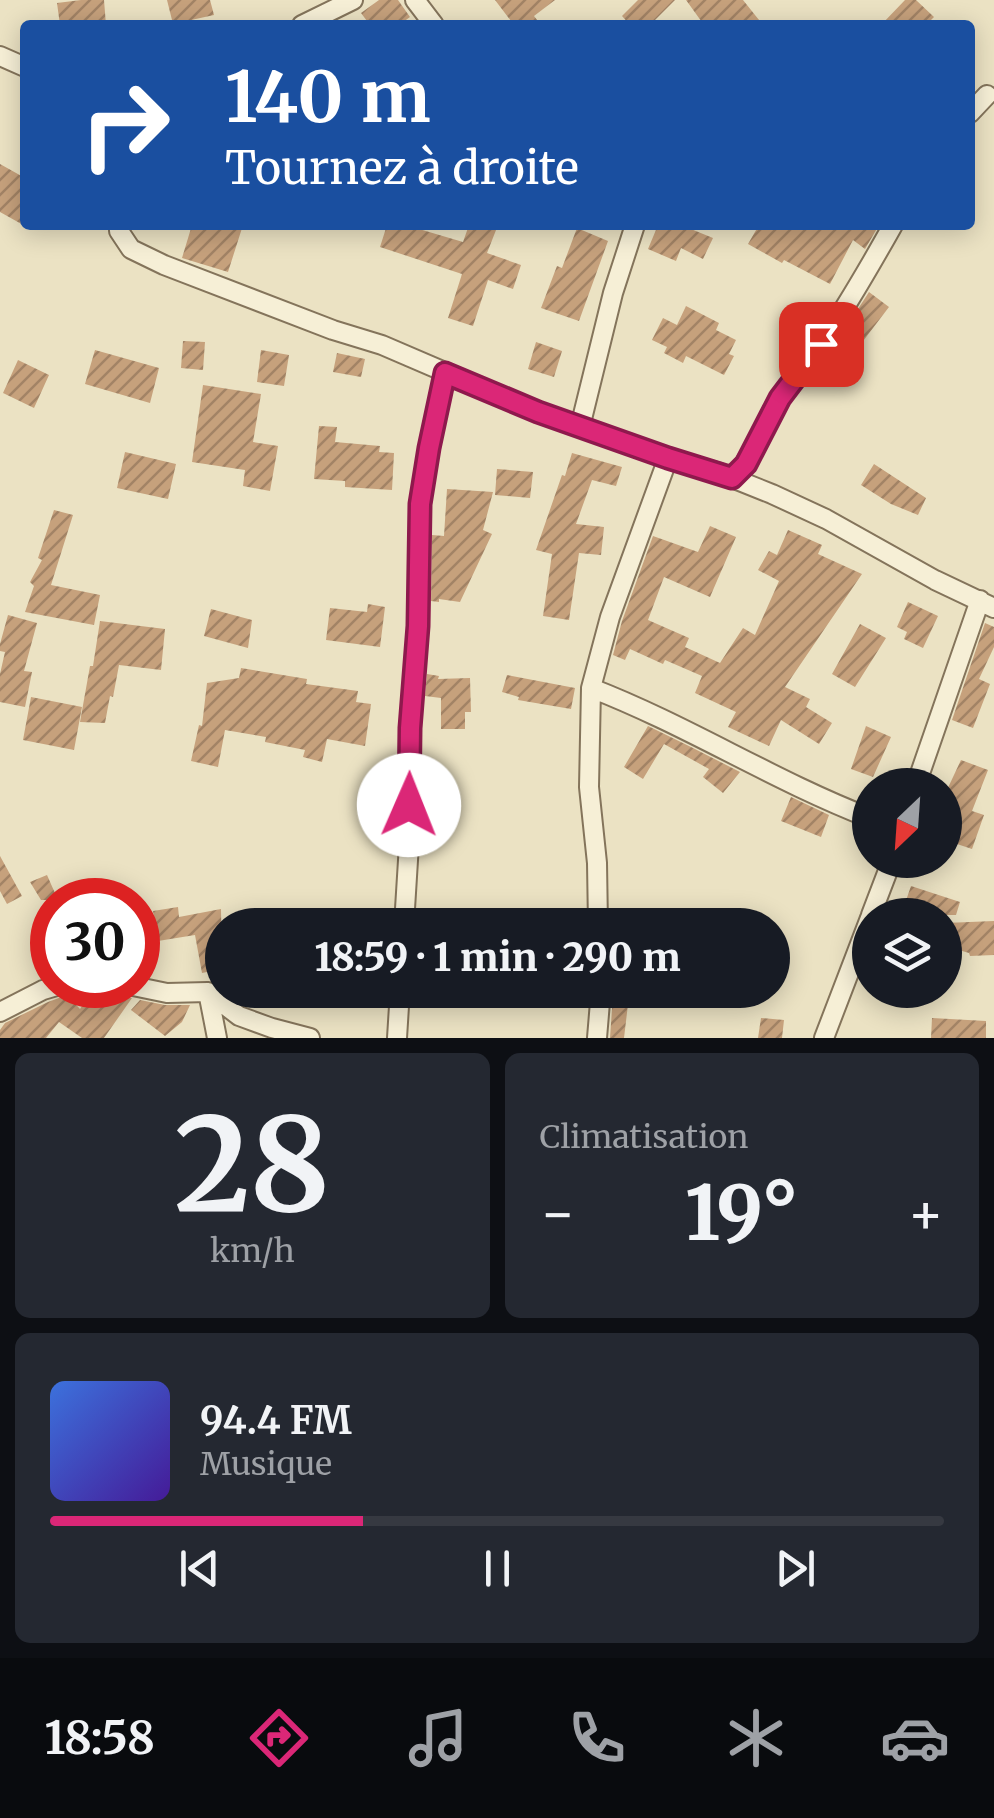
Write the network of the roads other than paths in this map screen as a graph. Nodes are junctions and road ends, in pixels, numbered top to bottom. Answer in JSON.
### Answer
{"nodes":[{"id":1,"x":353,"y":0,"type":"edge"},
{"id":2,"x":415,"y":0,"type":"edge"},
{"id":3,"x":312,"y":20,"type":"edge"},
{"id":4,"x":430,"y":20,"type":"edge"},
{"id":5,"x":987,"y":95,"type":"dead end"},
{"id":6,"x":975,"y":108,"type":"edge"},
{"id":7,"x":119,"y":230,"type":"edge"},
{"id":8,"x":633,"y":230,"type":"edge"},
{"id":9,"x":890,"y":230,"type":"edge"},
{"id":10,"x":445,"y":373,"type":"junction"},
{"id":11,"x":580,"y":427,"type":"junction"},
{"id":12,"x":668,"y":458,"type":"junction"},
{"id":13,"x":732,"y":478,"type":"junction"},
{"id":14,"x":987,"y":604,"type":"edge"},
{"id":15,"x":592,"y":688,"type":"junction"},
{"id":16,"x":923,"y":768,"type":"edge"},
{"id":17,"x":852,"y":811,"type":"edge"},
{"id":18,"x":405,"y":908,"type":"edge"},
{"id":19,"x":598,"y":908,"type":"edge"},
{"id":20,"x":852,"y":966,"type":"edge"},
{"id":21,"x":160,"y":992,"type":"edge"},
{"id":22,"x":205,"y":992,"type":"edge"},
{"id":23,"x":30,"y":997,"type":"edge"},
{"id":24,"x":211,"y":1008,"type":"edge"},
{"id":25,"x":229,"y":1008,"type":"edge"},
{"id":26,"x":399,"y":1008,"type":"edge"},
{"id":27,"x":600,"y":1008,"type":"edge"},
{"id":28,"x":0,"y":1012,"type":"edge"},
{"id":29,"x":217,"y":1038,"type":"edge"},
{"id":30,"x":310,"y":1038,"type":"edge"},
{"id":31,"x":397,"y":1038,"type":"edge"},
{"id":32,"x":597,"y":1038,"type":"edge"},
{"id":33,"x":824,"y":1038,"type":"edge"}],
"edges":[{"from":1,"to":3,"type":"street"},
{"from":2,"to":4,"type":"street"},
{"from":5,"to":6,"type":"street"},
{"from":7,"to":10,"type":"street"},
{"from":8,"to":11,"type":"street"},
{"from":9,"to":13,"type":"street"},
{"from":10,"to":11,"type":"street"},
{"from":10,"to":18,"type":"street"},
{"from":11,"to":12,"type":"street"},
{"from":12,"to":13,"type":"street"},
{"from":12,"to":15,"type":"street"},
{"from":13,"to":14,"type":"street"},
{"from":14,"to":16,"type":"street"},
{"from":15,"to":17,"type":"street"},
{"from":15,"to":19,"type":"street"},
{"from":20,"to":33,"type":"street"},
{"from":21,"to":22,"type":"street"},
{"from":23,"to":28,"type":"street"},
{"from":24,"to":29,"type":"street"},
{"from":25,"to":30,"type":"street"},
{"from":26,"to":31,"type":"street"},
{"from":27,"to":32,"type":"street"}]}
